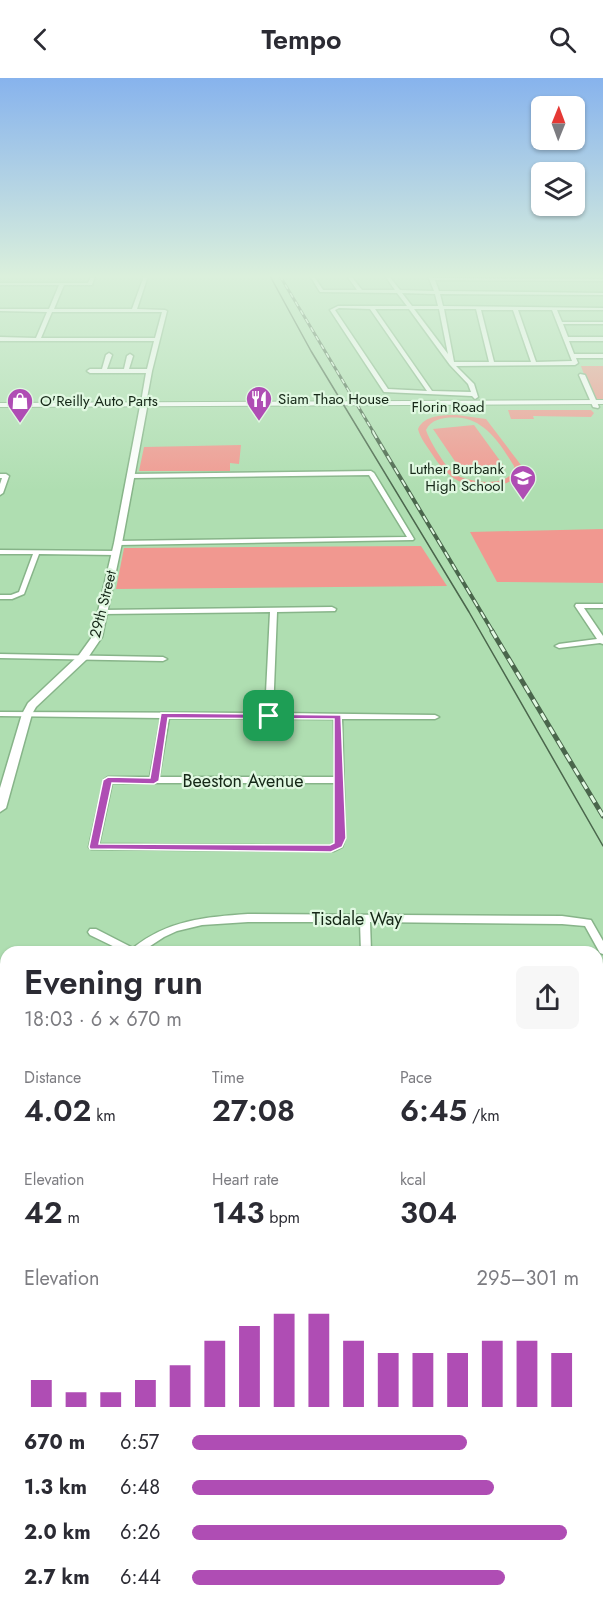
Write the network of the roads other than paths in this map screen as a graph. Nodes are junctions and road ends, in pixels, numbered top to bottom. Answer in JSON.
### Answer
{"nodes":[{"id":1,"x":155,"y":348,"type":"edge"},
{"id":2,"x":357,"y":348,"type":"edge"},
{"id":3,"x":400,"y":348,"type":"edge"},
{"id":4,"x":440,"y":348,"type":"edge"},
{"id":5,"x":448,"y":348,"type":"edge"},
{"id":6,"x":488,"y":348,"type":"edge"},
{"id":7,"x":529,"y":348,"type":"edge"},
{"id":8,"x":570,"y":348,"type":"edge"},
{"id":9,"x":109,"y":356,"type":"dead end"},
{"id":10,"x":130,"y":356,"type":"dead end"},
{"id":11,"x":573,"y":356,"type":"junction"},
{"id":12,"x":603,"y":356,"type":"edge"},
{"id":13,"x":452,"y":363,"type":"junction"},
{"id":14,"x":534,"y":363,"type":"junction"},
{"id":15,"x":492,"y":364,"type":"junction"},
{"id":16,"x":90,"y":371,"type":"dead end"},
{"id":17,"x":104,"y":371,"type":"junction"},
{"id":18,"x":126,"y":371,"type":"junction"},
{"id":19,"x":149,"y":371,"type":"junction"},
{"id":20,"x":582,"y":375,"type":"dead end"},
{"id":21,"x":431,"y":393,"type":"junction"},
{"id":22,"x":473,"y":394,"type":"junction"},
{"id":23,"x":478,"y":403,"type":"junction"},
{"id":24,"x":0,"y":405,"type":"edge"},
{"id":25,"x":599,"y":405,"type":"edge"},
{"id":26,"x":143,"y":406,"type":"junction"},
{"id":27,"x":468,"y":407,"type":"junction"},
{"id":28,"x":0,"y":476,"type":"edge"},
{"id":29,"x":131,"y":476,"type":"junction"},
{"id":30,"x":0,"y":493,"type":"edge"},
{"id":31,"x":118,"y":543,"type":"junction"},
{"id":32,"x":0,"y":552,"type":"edge"},
{"id":33,"x":38,"y":552,"type":"junction"},
{"id":34,"x":116,"y":553,"type":"junction"},
{"id":35,"x":0,"y":597,"type":"edge"},
{"id":36,"x":603,"y":606,"type":"edge"},
{"id":37,"x":332,"y":609,"type":"dead end"},
{"id":38,"x":274,"y":610,"type":"junction"},
{"id":39,"x":103,"y":612,"type":"junction"},
{"id":40,"x":603,"y":641,"type":"edge"},
{"id":41,"x":559,"y":646,"type":"dead end"},
{"id":42,"x":0,"y":656,"type":"edge"},
{"id":43,"x":84,"y":657,"type":"junction"},
{"id":44,"x":163,"y":659,"type":"dead end"},
{"id":45,"x":0,"y":714,"type":"edge"},
{"id":46,"x":27,"y":714,"type":"junction"},
{"id":47,"x":165,"y":715,"type":"junction"},
{"id":48,"x":269,"y":716,"type":"junction"},
{"id":49,"x":338,"y":716,"type":"junction"},
{"id":50,"x":435,"y":717,"type":"dead end"},
{"id":51,"x":5,"y":776,"type":"edge"},
{"id":52,"x":339,"y":780,"type":"junction"},
{"id":53,"x":154,"y":781,"type":"junction"},
{"id":54,"x":0,"y":808,"type":"edge"},
{"id":55,"x":365,"y":920,"type":"junction"},
{"id":56,"x":93,"y":932,"type":"dead end"},
{"id":57,"x":122,"y":946,"type":"edge"},
{"id":58,"x":142,"y":946,"type":"edge"},
{"id":59,"x":366,"y":946,"type":"edge"},
{"id":60,"x":601,"y":946,"type":"edge"}],
"edges":[{"from":1,"to":19,"type":"street"},
{"from":2,"to":21,"type":"street"},
{"from":3,"to":21,"type":"street"},
{"from":4,"to":13,"type":"street"},
{"from":5,"to":13,"type":"street"},
{"from":6,"to":15,"type":"street"},
{"from":7,"to":14,"type":"street"},
{"from":8,"to":11,"type":"street"},
{"from":9,"to":17,"type":"street"},
{"from":10,"to":18,"type":"street"},
{"from":11,"to":12,"type":"street"},
{"from":11,"to":14,"type":"street"},
{"from":13,"to":15,"type":"street"},
{"from":13,"to":22,"type":"street"},
{"from":14,"to":15,"type":"street"},
{"from":16,"to":17,"type":"street"},
{"from":17,"to":18,"type":"street"},
{"from":18,"to":19,"type":"street"},
{"from":19,"to":26,"type":"street"},
{"from":20,"to":25,"type":"street"},
{"from":21,"to":22,"type":"street"},
{"from":22,"to":23,"type":"street"},
{"from":23,"to":25,"type":"main road","name":"Florin Road"},
{"from":23,"to":26,"type":"main road","name":"Florin Road"},
{"from":23,"to":27,"type":"main road"},
{"from":24,"to":26,"type":"main road","name":"Florin Road"},
{"from":25,"to":27,"type":"main road","name":"Florin Road"},
{"from":26,"to":27,"type":"main road","name":"Florin Road"},
{"from":26,"to":29,"type":"street","name":"29th Street"},
{"from":28,"to":30,"type":"street"},
{"from":29,"to":31,"type":"street","name":"29th Street"},
{"from":29,"to":31,"type":"street"},
{"from":31,"to":34,"type":"street","name":"29th Street"},
{"from":32,"to":33,"type":"street"},
{"from":33,"to":34,"type":"street"},
{"from":33,"to":35,"type":"street"},
{"from":34,"to":39,"type":"street","name":"29th Street"},
{"from":36,"to":40,"type":"street"},
{"from":37,"to":38,"type":"street"},
{"from":38,"to":39,"type":"street"},
{"from":38,"to":48,"type":"street"},
{"from":39,"to":43,"type":"street","name":"29th Street"},
{"from":40,"to":41,"type":"street"},
{"from":42,"to":43,"type":"street"},
{"from":43,"to":44,"type":"street"},
{"from":43,"to":46,"type":"street","name":"29th Street"},
{"from":45,"to":46,"type":"street"},
{"from":46,"to":47,"type":"street"},
{"from":46,"to":51,"type":"street","name":"29th Street"},
{"from":47,"to":48,"type":"street"},
{"from":47,"to":53,"type":"street"},
{"from":48,"to":49,"type":"street"},
{"from":49,"to":50,"type":"street"},
{"from":49,"to":52,"type":"street"},
{"from":51,"to":54,"type":"street","name":"29th Street"},
{"from":52,"to":53,"type":"street","name":"Beeston Avenue"},
{"from":52,"to":53,"type":"street","name":"Beeston Avenue"},
{"from":55,"to":58,"type":"street","name":"Tisdale Way"},
{"from":55,"to":59,"type":"street"},
{"from":55,"to":60,"type":"street","name":"Tisdale Way"},
{"from":56,"to":57,"type":"street","name":"Tisdale Way"}]}
